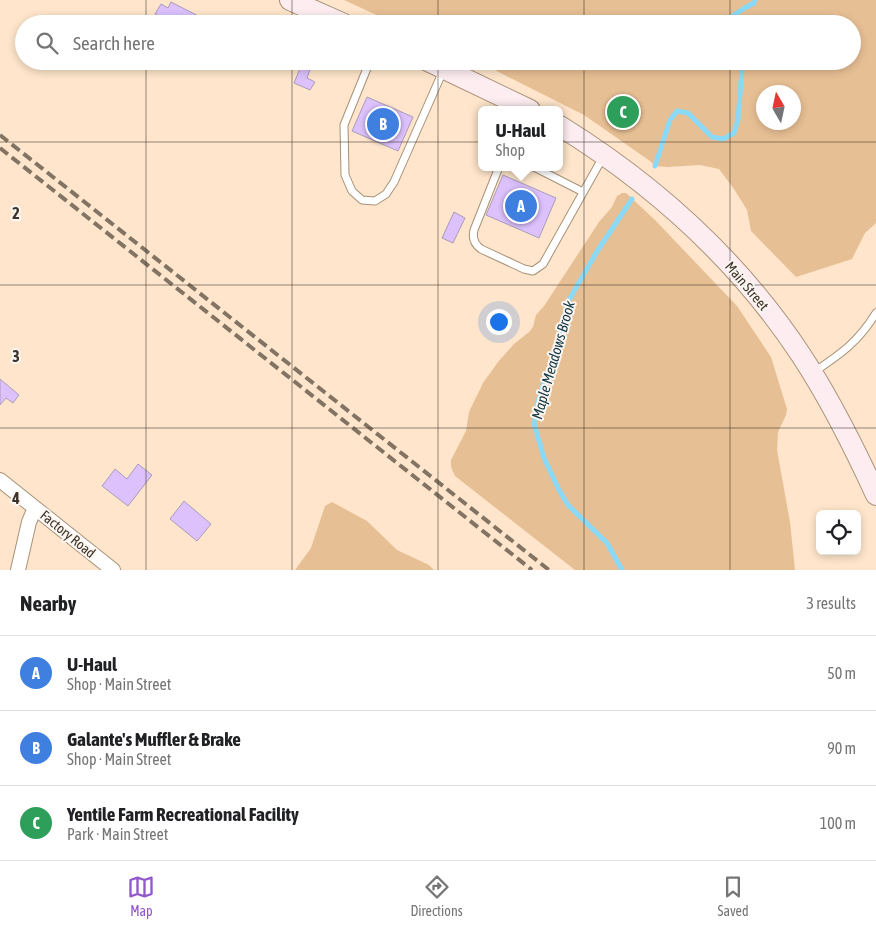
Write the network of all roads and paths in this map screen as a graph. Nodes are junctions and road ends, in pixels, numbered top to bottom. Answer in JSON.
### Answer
{"nodes":[{"id":1,"x":290,"y":0,"type":"edge"},
{"id":2,"x":324,"y":15,"type":"edge"},
{"id":3,"x":366,"y":70,"type":"edge"},
{"id":4,"x":434,"y":70,"type":"edge"},
{"id":5,"x":446,"y":70,"type":"edge"},
{"id":6,"x":520,"y":106,"type":"edge"},
{"id":7,"x":563,"y":128,"type":"edge"},
{"id":8,"x":604,"y":155,"type":"junction"},
{"id":9,"x":497,"y":171,"type":"edge"},
{"id":10,"x":542,"y":171,"type":"edge"},
{"id":11,"x":583,"y":192,"type":"junction"},
{"id":12,"x":876,"y":313,"type":"edge"},
{"id":13,"x":812,"y":373,"type":"junction"},
{"id":14,"x":0,"y":480,"type":"edge"},
{"id":15,"x":876,"y":495,"type":"edge"},
{"id":16,"x":36,"y":508,"type":"junction"},
{"id":17,"x":18,"y":570,"type":"edge"},
{"id":18,"x":112,"y":570,"type":"edge"}],
"edges":[{"from":1,"to":2,"type":"main road"},
{"from":3,"to":4,"type":"lane"},
{"from":5,"to":6,"type":"main road"},
{"from":7,"to":8,"type":"main road","name":"Main Street"},
{"from":8,"to":11,"type":"lane"},
{"from":8,"to":13,"type":"main road","name":"Main Street"},
{"from":9,"to":11,"type":"lane"},
{"from":10,"to":11,"type":"lane"},
{"from":12,"to":13,"type":"lane"},
{"from":13,"to":15,"type":"main road","name":"Main Street"},
{"from":14,"to":16,"type":"street","name":"Factory Road"},
{"from":16,"to":17,"type":"street"},
{"from":16,"to":18,"type":"street","name":"Factory Road"}]}
